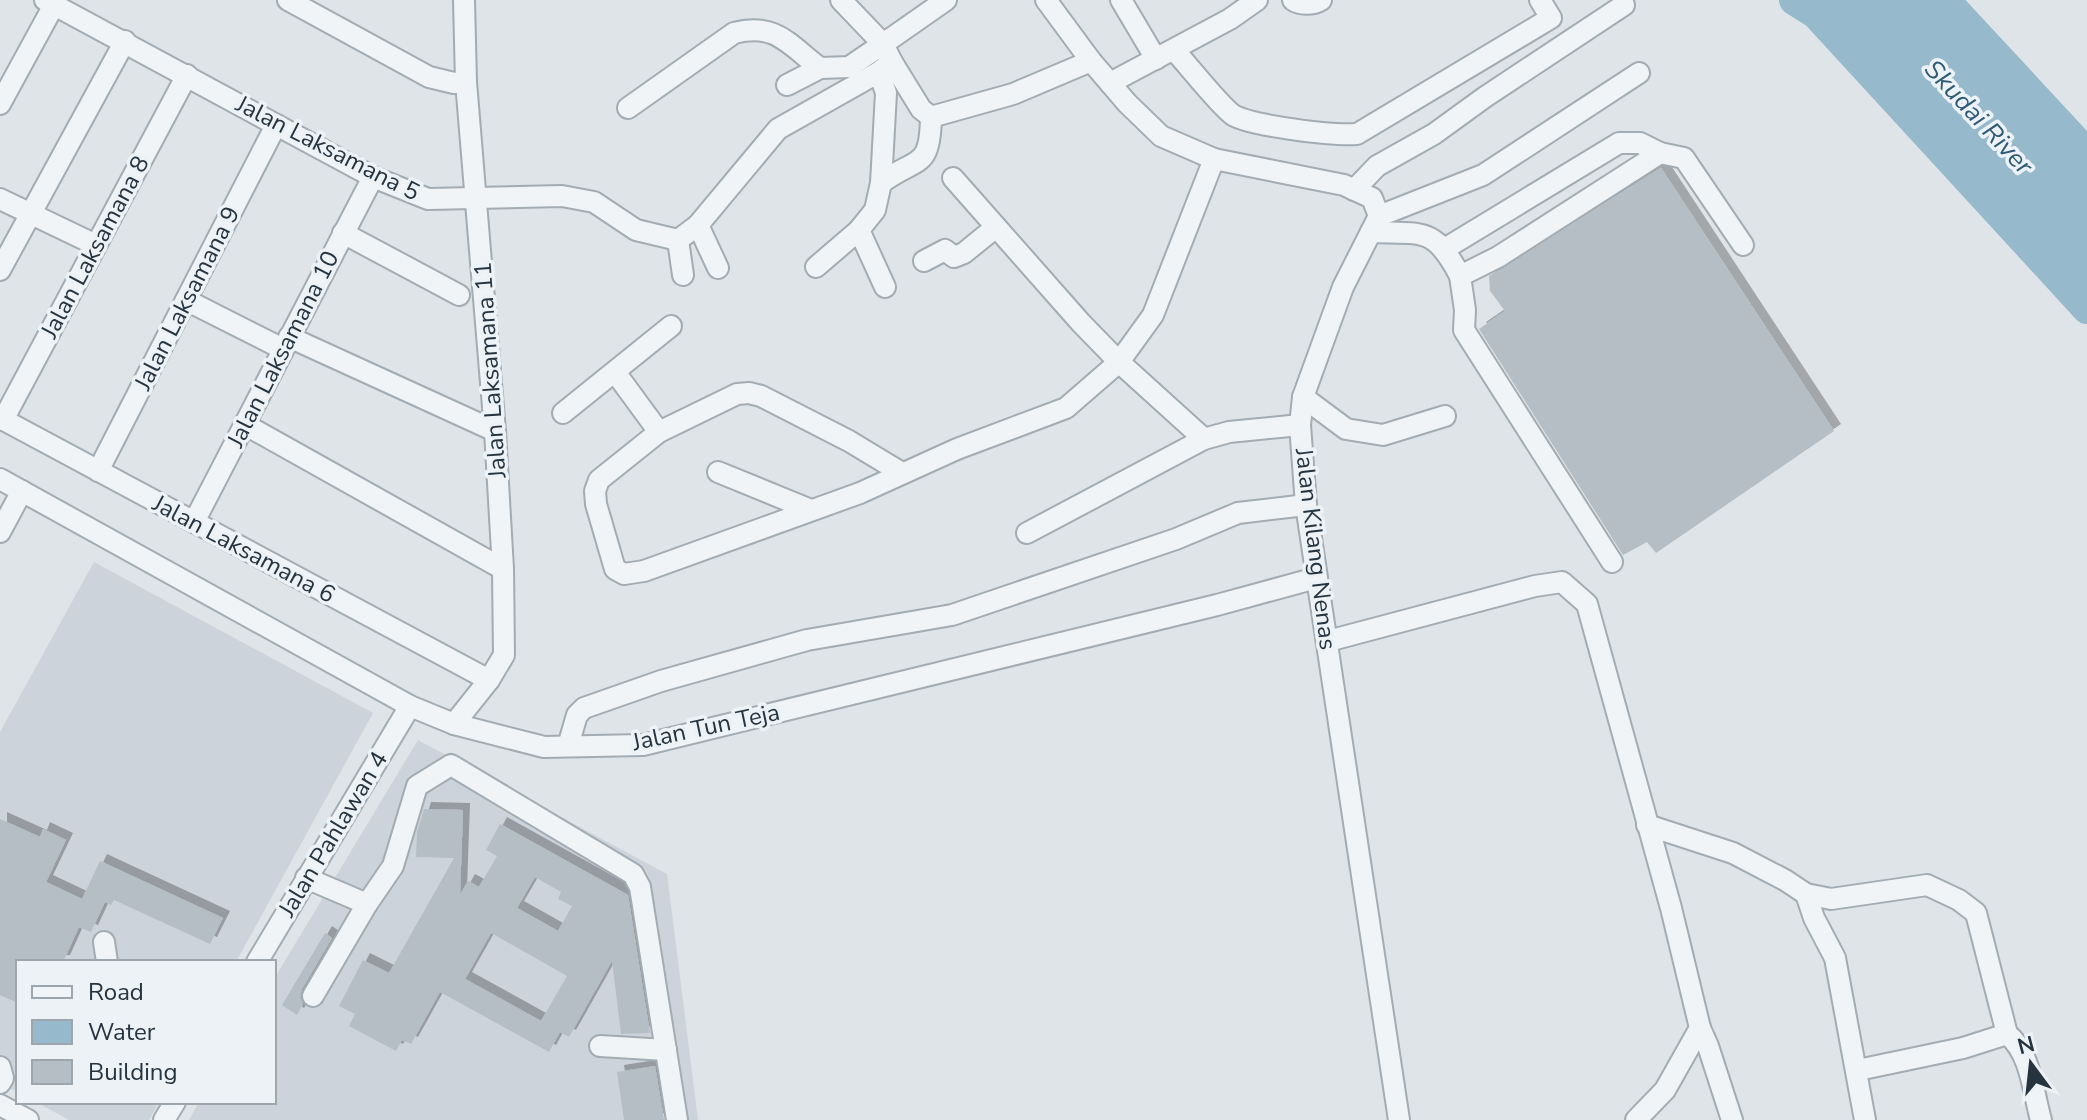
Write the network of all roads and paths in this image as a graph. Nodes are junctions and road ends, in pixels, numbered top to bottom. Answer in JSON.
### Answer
{"nodes":[{"id":1,"x":288,"y":0,"type":"edge"},
{"id":2,"x":464,"y":0,"type":"edge"},
{"id":3,"x":841,"y":0,"type":"edge"},
{"id":4,"x":946,"y":0,"type":"edge"},
{"id":5,"x":1046,"y":0,"type":"edge"},
{"id":6,"x":1121,"y":0,"type":"edge"},
{"id":7,"x":1257,"y":0,"type":"edge"},
{"id":8,"x":1293,"y":0,"type":"edge"},
{"id":9,"x":1321,"y":0,"type":"edge"},
{"id":10,"x":1540,"y":0,"type":"edge"},
{"id":11,"x":49,"y":2,"type":"edge"},
{"id":12,"x":1624,"y":5,"type":"dead end"},
{"id":13,"x":125,"y":41,"type":"junction"},
{"id":14,"x":1165,"y":54,"type":"junction"},
{"id":15,"x":885,"y":59,"type":"junction"},
{"id":16,"x":1091,"y":61,"type":"junction"},
{"id":17,"x":820,"y":68,"type":"junction"},
{"id":18,"x":1639,"y":73,"type":"dead end"},
{"id":19,"x":187,"y":75,"type":"junction"},
{"id":20,"x":466,"y":82,"type":"junction"},
{"id":21,"x":1110,"y":83,"type":"junction"},
{"id":22,"x":787,"y":85,"type":"dead end"},
{"id":23,"x":0,"y":104,"type":"edge"},
{"id":24,"x":628,"y":108,"type":"dead end"},
{"id":25,"x":931,"y":117,"type":"junction"},
{"id":26,"x":276,"y":125,"type":"junction"},
{"id":27,"x":1660,"y":153,"type":"junction"},
{"id":28,"x":1214,"y":159,"type":"junction"},
{"id":29,"x":373,"y":177,"type":"junction"},
{"id":30,"x":953,"y":178,"type":"dead end"},
{"id":31,"x":881,"y":183,"type":"junction"},
{"id":32,"x":1354,"y":190,"type":"junction"},
{"id":33,"x":476,"y":198,"type":"junction"},
{"id":34,"x":0,"y":199,"type":"edge"},
{"id":35,"x":30,"y":216,"type":"junction"},
{"id":36,"x":1375,"y":224,"type":"junction"},
{"id":37,"x":698,"y":225,"type":"junction"},
{"id":38,"x":996,"y":227,"type":"junction"},
{"id":39,"x":859,"y":230,"type":"junction"},
{"id":40,"x":343,"y":233,"type":"junction"},
{"id":41,"x":678,"y":240,"type":"junction"},
{"id":42,"x":96,"y":245,"type":"junction"},
{"id":43,"x":1743,"y":245,"type":"dead end"},
{"id":44,"x":1446,"y":248,"type":"junction"},
{"id":45,"x":924,"y":261,"type":"dead end"},
{"id":46,"x":816,"y":267,"type":"dead end"},
{"id":47,"x":718,"y":268,"type":"dead end"},
{"id":48,"x":0,"y":270,"type":"edge"},
{"id":49,"x":683,"y":275,"type":"dead end"},
{"id":50,"x":1460,"y":276,"type":"junction"},
{"id":51,"x":885,"y":287,"type":"dead end"},
{"id":52,"x":459,"y":295,"type":"dead end"},
{"id":53,"x":186,"y":300,"type":"junction"},
{"id":54,"x":671,"y":326,"type":"dead end"},
{"id":55,"x":286,"y":343,"type":"junction"},
{"id":56,"x":1119,"y":362,"type":"junction"},
{"id":57,"x":615,"y":372,"type":"junction"},
{"id":58,"x":1303,"y":397,"type":"junction"},
{"id":59,"x":563,"y":413,"type":"dead end"},
{"id":60,"x":1445,"y":416,"type":"dead end"},
{"id":61,"x":2,"y":419,"type":"edge"},
{"id":62,"x":244,"y":424,"type":"junction"},
{"id":63,"x":1300,"y":425,"type":"junction"},
{"id":64,"x":495,"y":431,"type":"junction"},
{"id":65,"x":659,"y":432,"type":"junction"},
{"id":66,"x":1204,"y":439,"type":"junction"},
{"id":67,"x":98,"y":471,"type":"junction"},
{"id":68,"x":718,"y":472,"type":"dead end"},
{"id":69,"x":902,"y":473,"type":"junction"},
{"id":70,"x":0,"y":479,"type":"edge"},
{"id":71,"x":22,"y":491,"type":"junction"},
{"id":72,"x":1306,"y":505,"type":"junction"},
{"id":73,"x":811,"y":510,"type":"junction"},
{"id":74,"x":194,"y":522,"type":"junction"},
{"id":75,"x":0,"y":532,"type":"edge"},
{"id":76,"x":1027,"y":533,"type":"dead end"},
{"id":77,"x":1612,"y":562,"type":"dead end"},
{"id":78,"x":503,"y":569,"type":"junction"},
{"id":79,"x":1316,"y":578,"type":"junction"},
{"id":80,"x":1328,"y":641,"type":"junction"},
{"id":81,"x":489,"y":680,"type":"junction"},
{"id":82,"x":410,"y":706,"type":"junction"},
{"id":83,"x":454,"y":724,"type":"junction"},
{"id":84,"x":568,"y":746,"type":"junction"},
{"id":85,"x":1647,"y":825,"type":"junction"},
{"id":86,"x":306,"y":878,"type":"junction"},
{"id":87,"x":1806,"y":894,"type":"junction"},
{"id":88,"x":367,"y":904,"type":"junction"},
{"id":89,"x":258,"y":960,"type":"edge"},
{"id":90,"x":313,"y":996,"type":"dead end"},
{"id":91,"x":1700,"y":1028,"type":"junction"},
{"id":92,"x":2007,"y":1034,"type":"junction"},
{"id":93,"x":600,"y":1046,"type":"dead end"},
{"id":94,"x":666,"y":1050,"type":"junction"},
{"id":95,"x":0,"y":1067,"type":"edge"},
{"id":96,"x":1858,"y":1070,"type":"junction"},
{"id":97,"x":0,"y":1083,"type":"edge"},
{"id":98,"x":0,"y":1105,"type":"edge"},
{"id":99,"x":28,"y":1120,"type":"edge"},
{"id":100,"x":677,"y":1120,"type":"edge"},
{"id":101,"x":1399,"y":1120,"type":"edge"},
{"id":102,"x":1636,"y":1120,"type":"edge"},
{"id":103,"x":1732,"y":1120,"type":"edge"},
{"id":104,"x":1865,"y":1120,"type":"edge"},
{"id":105,"x":2041,"y":1120,"type":"edge"}],
"edges":[{"from":1,"to":20,"type":"street"},
{"from":2,"to":20,"type":"street","name":"Jalan Laksamana 11"},
{"from":3,"to":15,"type":"street"},
{"from":4,"to":15,"type":"street"},
{"from":5,"to":16,"type":"street"},
{"from":6,"to":14,"type":"street"},
{"from":7,"to":14,"type":"street"},
{"from":8,"to":9,"type":"street"},
{"from":10,"to":14,"type":"street"},
{"from":11,"to":13,"type":"street","name":"Jalan Laksamana 5"},
{"from":11,"to":23,"type":"street"},
{"from":12,"to":32,"type":"street"},
{"from":13,"to":19,"type":"street","name":"Jalan Laksamana 5"},
{"from":13,"to":35,"type":"street"},
{"from":14,"to":21,"type":"street"},
{"from":15,"to":17,"type":"street"},
{"from":15,"to":25,"type":"street"},
{"from":15,"to":31,"type":"street"},
{"from":15,"to":37,"type":"street"},
{"from":16,"to":21,"type":"street"},
{"from":16,"to":25,"type":"street"},
{"from":17,"to":22,"type":"street"},
{"from":17,"to":24,"type":"street"},
{"from":18,"to":36,"type":"street"},
{"from":19,"to":26,"type":"street","name":"Jalan Laksamana 5"},
{"from":19,"to":42,"type":"street","name":"Jalan Laksamana 8"},
{"from":20,"to":33,"type":"street","name":"Jalan Laksamana 11"},
{"from":21,"to":28,"type":"street"},
{"from":25,"to":31,"type":"street"},
{"from":26,"to":29,"type":"street","name":"Jalan Laksamana 5"},
{"from":26,"to":53,"type":"street","name":"Jalan Laksamana 9"},
{"from":27,"to":43,"type":"street"},
{"from":27,"to":44,"type":"street"},
{"from":27,"to":50,"type":"street"},
{"from":28,"to":32,"type":"street"},
{"from":28,"to":56,"type":"street"},
{"from":29,"to":33,"type":"street","name":"Jalan Laksamana 5"},
{"from":29,"to":40,"type":"street","name":"Jalan Laksamana 10"},
{"from":30,"to":38,"type":"street"},
{"from":31,"to":39,"type":"street"},
{"from":32,"to":36,"type":"street"},
{"from":33,"to":41,"type":"street","name":"Jalan Laksamana 5"},
{"from":33,"to":64,"type":"street","name":"Jalan Laksamana 11"},
{"from":34,"to":35,"type":"street"},
{"from":35,"to":42,"type":"street"},
{"from":35,"to":48,"type":"street"},
{"from":36,"to":44,"type":"street"},
{"from":36,"to":58,"type":"street","name":"Jalan Kilang Nenas"},
{"from":37,"to":41,"type":"street"},
{"from":37,"to":47,"type":"street"},
{"from":38,"to":45,"type":"street"},
{"from":38,"to":56,"type":"street"},
{"from":39,"to":46,"type":"street"},
{"from":39,"to":51,"type":"street"},
{"from":40,"to":52,"type":"street"},
{"from":40,"to":55,"type":"street","name":"Jalan Laksamana 10"},
{"from":41,"to":49,"type":"street"},
{"from":42,"to":61,"type":"street","name":"Jalan Laksamana 8"},
{"from":44,"to":50,"type":"street"},
{"from":50,"to":77,"type":"street"},
{"from":53,"to":55,"type":"street"},
{"from":53,"to":67,"type":"street","name":"Jalan Laksamana 9"},
{"from":54,"to":57,"type":"street"},
{"from":55,"to":62,"type":"street","name":"Jalan Laksamana 10"},
{"from":55,"to":64,"type":"street"},
{"from":56,"to":66,"type":"street"},
{"from":56,"to":69,"type":"street"},
{"from":57,"to":59,"type":"street"},
{"from":57,"to":65,"type":"street"},
{"from":58,"to":60,"type":"street"},
{"from":58,"to":63,"type":"street","name":"Jalan Kilang Nenas"},
{"from":61,"to":67,"type":"street","name":"Jalan Laksamana 6"},
{"from":62,"to":74,"type":"street","name":"Jalan Laksamana 10"},
{"from":62,"to":78,"type":"street"},
{"from":63,"to":66,"type":"street"},
{"from":63,"to":72,"type":"street","name":"Jalan Kilang Nenas"},
{"from":64,"to":78,"type":"street","name":"Jalan Laksamana 11"},
{"from":65,"to":69,"type":"street"},
{"from":65,"to":73,"type":"street"},
{"from":66,"to":76,"type":"street"},
{"from":67,"to":74,"type":"street","name":"Jalan Laksamana 6"},
{"from":68,"to":73,"type":"street"},
{"from":69,"to":73,"type":"street"},
{"from":70,"to":71,"type":"street","name":"Jalan Tun Teja"},
{"from":71,"to":75,"type":"street"},
{"from":71,"to":82,"type":"street","name":"Jalan Tun Teja"},
{"from":72,"to":79,"type":"street","name":"Jalan Kilang Nenas"},
{"from":72,"to":84,"type":"street"},
{"from":74,"to":81,"type":"street","name":"Jalan Laksamana 6"},
{"from":78,"to":81,"type":"street","name":"Jalan Laksamana 11"},
{"from":79,"to":80,"type":"street","name":"Jalan Kilang Nenas"},
{"from":79,"to":84,"type":"street","name":"Jalan Tun Teja"},
{"from":80,"to":85,"type":"street"},
{"from":80,"to":101,"type":"street","name":"Jalan Kilang Nenas"},
{"from":81,"to":83,"type":"street","name":"Jalan Laksamana 11"},
{"from":82,"to":83,"type":"street","name":"Jalan Tun Teja"},
{"from":82,"to":86,"type":"street","name":"Jalan Pahlawan 4"},
{"from":83,"to":84,"type":"street","name":"Jalan Tun Teja"},
{"from":85,"to":87,"type":"street"},
{"from":85,"to":91,"type":"street"},
{"from":86,"to":88,"type":"street"},
{"from":86,"to":89,"type":"street","name":"Jalan Pahlawan 4"},
{"from":87,"to":92,"type":"street"},
{"from":87,"to":96,"type":"street"},
{"from":88,"to":90,"type":"street"},
{"from":88,"to":94,"type":"street"},
{"from":91,"to":102,"type":"street"},
{"from":91,"to":103,"type":"street"},
{"from":92,"to":96,"type":"street"},
{"from":92,"to":105,"type":"street"},
{"from":93,"to":94,"type":"street"},
{"from":94,"to":100,"type":"street"},
{"from":95,"to":97,"type":"street"},
{"from":96,"to":104,"type":"street"},
{"from":98,"to":99,"type":"street"}]}
